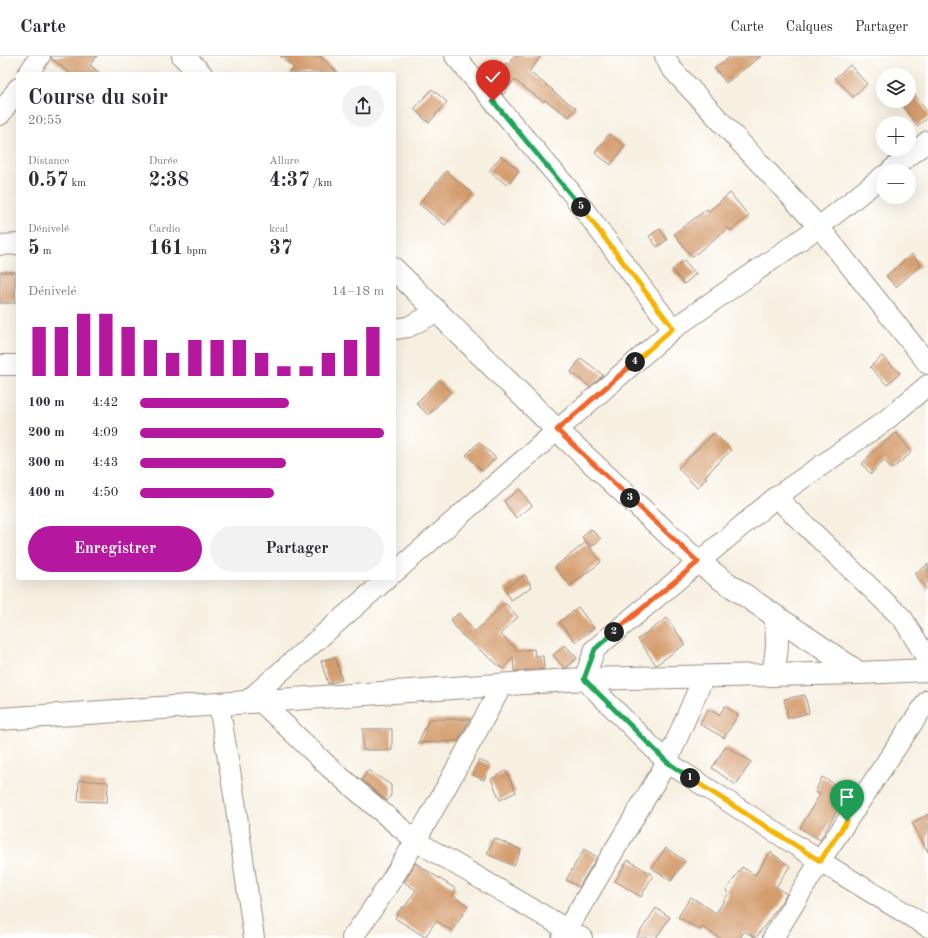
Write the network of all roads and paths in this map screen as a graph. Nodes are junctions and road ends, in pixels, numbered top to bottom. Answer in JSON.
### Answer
{"nodes":[{"id":1,"x":40,"y":56,"type":"edge"},
{"id":2,"x":183,"y":56,"type":"edge"},
{"id":3,"x":455,"y":56,"type":"edge"},
{"id":4,"x":665,"y":56,"type":"edge"},
{"id":5,"x":29,"y":72,"type":"edge"},
{"id":6,"x":199,"y":72,"type":"edge"},
{"id":7,"x":16,"y":91,"type":"edge"},
{"id":8,"x":0,"y":115,"type":"edge"},
{"id":9,"x":928,"y":141,"type":"edge"},
{"id":10,"x":899,"y":164,"type":"edge"},
{"id":11,"x":876,"y":182,"type":"edge"},
{"id":12,"x":820,"y":227,"type":"junction"},
{"id":13,"x":0,"y":244,"type":"edge"},
{"id":14,"x":16,"y":244,"type":"edge"},
{"id":15,"x":396,"y":271,"type":"edge"},
{"id":16,"x":437,"y":312,"type":"junction"},
{"id":17,"x":673,"y":328,"type":"junction"},
{"id":18,"x":396,"y":330,"type":"edge"},
{"id":19,"x":928,"y":364,"type":"edge"},
{"id":20,"x":0,"y":365,"type":"edge"},
{"id":21,"x":16,"y":365,"type":"edge"},
{"id":22,"x":928,"y":385,"type":"edge"},
{"id":23,"x":557,"y":430,"type":"junction"},
{"id":24,"x":776,"y":497,"type":"junction"},
{"id":25,"x":698,"y":562,"type":"junction"},
{"id":26,"x":396,"y":571,"type":"edge"},
{"id":27,"x":386,"y":580,"type":"edge"},
{"id":28,"x":774,"y":616,"type":"junction"},
{"id":29,"x":928,"y":660,"type":"edge"},
{"id":30,"x":928,"y":670,"type":"edge"},
{"id":31,"x":859,"y":673,"type":"junction"},
{"id":32,"x":772,"y":675,"type":"junction"},
{"id":33,"x":704,"y":676,"type":"junction"},
{"id":34,"x":584,"y":679,"type":"junction"},
{"id":35,"x":502,"y":684,"type":"junction"},
{"id":36,"x":928,"y":700,"type":"edge"},
{"id":37,"x":253,"y":702,"type":"junction"},
{"id":38,"x":219,"y":705,"type":"junction"},
{"id":39,"x":0,"y":719,"type":"edge"},
{"id":40,"x":667,"y":762,"type":"junction"},
{"id":41,"x":416,"y":841,"type":"junction"},
{"id":42,"x":820,"y":861,"type":"junction"},
{"id":43,"x":928,"y":927,"type":"edge"},
{"id":44,"x":571,"y":935,"type":"edge"},
{"id":45,"x":254,"y":938,"type":"edge"},
{"id":46,"x":352,"y":938,"type":"edge"},
{"id":47,"x":774,"y":938,"type":"edge"}],
"edges":[{"from":1,"to":5,"type":"street"},
{"from":2,"to":6,"type":"main road"},
{"from":3,"to":17,"type":"street"},
{"from":4,"to":12,"type":"street"},
{"from":7,"to":8,"type":"street"},
{"from":9,"to":10,"type":"street"},
{"from":11,"to":12,"type":"street"},
{"from":12,"to":17,"type":"street"},
{"from":12,"to":19,"type":"street"},
{"from":13,"to":14,"type":"street"},
{"from":15,"to":16,"type":"main road"},
{"from":16,"to":18,"type":"street"},
{"from":16,"to":23,"type":"main road"},
{"from":17,"to":23,"type":"street"},
{"from":20,"to":21,"type":"street"},
{"from":22,"to":24,"type":"street"},
{"from":23,"to":25,"type":"main road"},
{"from":23,"to":26,"type":"street"},
{"from":24,"to":25,"type":"street"},
{"from":24,"to":29,"type":"street"},
{"from":25,"to":28,"type":"main road"},
{"from":25,"to":34,"type":"street"},
{"from":27,"to":37,"type":"street"},
{"from":28,"to":31,"type":"main road"},
{"from":28,"to":32,"type":"main road"},
{"from":30,"to":31,"type":"main road"},
{"from":31,"to":32,"type":"main road"},
{"from":32,"to":33,"type":"main road"},
{"from":33,"to":34,"type":"main road"},
{"from":33,"to":40,"type":"street"},
{"from":34,"to":35,"type":"main road"},
{"from":34,"to":40,"type":"street"},
{"from":35,"to":37,"type":"main road"},
{"from":35,"to":41,"type":"street"},
{"from":36,"to":42,"type":"street"},
{"from":37,"to":38,"type":"main road"},
{"from":37,"to":41,"type":"street"},
{"from":38,"to":39,"type":"main road"},
{"from":38,"to":45,"type":"street"},
{"from":40,"to":42,"type":"street"},
{"from":40,"to":44,"type":"street"},
{"from":41,"to":44,"type":"street"},
{"from":41,"to":46,"type":"street"},
{"from":42,"to":43,"type":"street"},
{"from":42,"to":47,"type":"street"}]}
